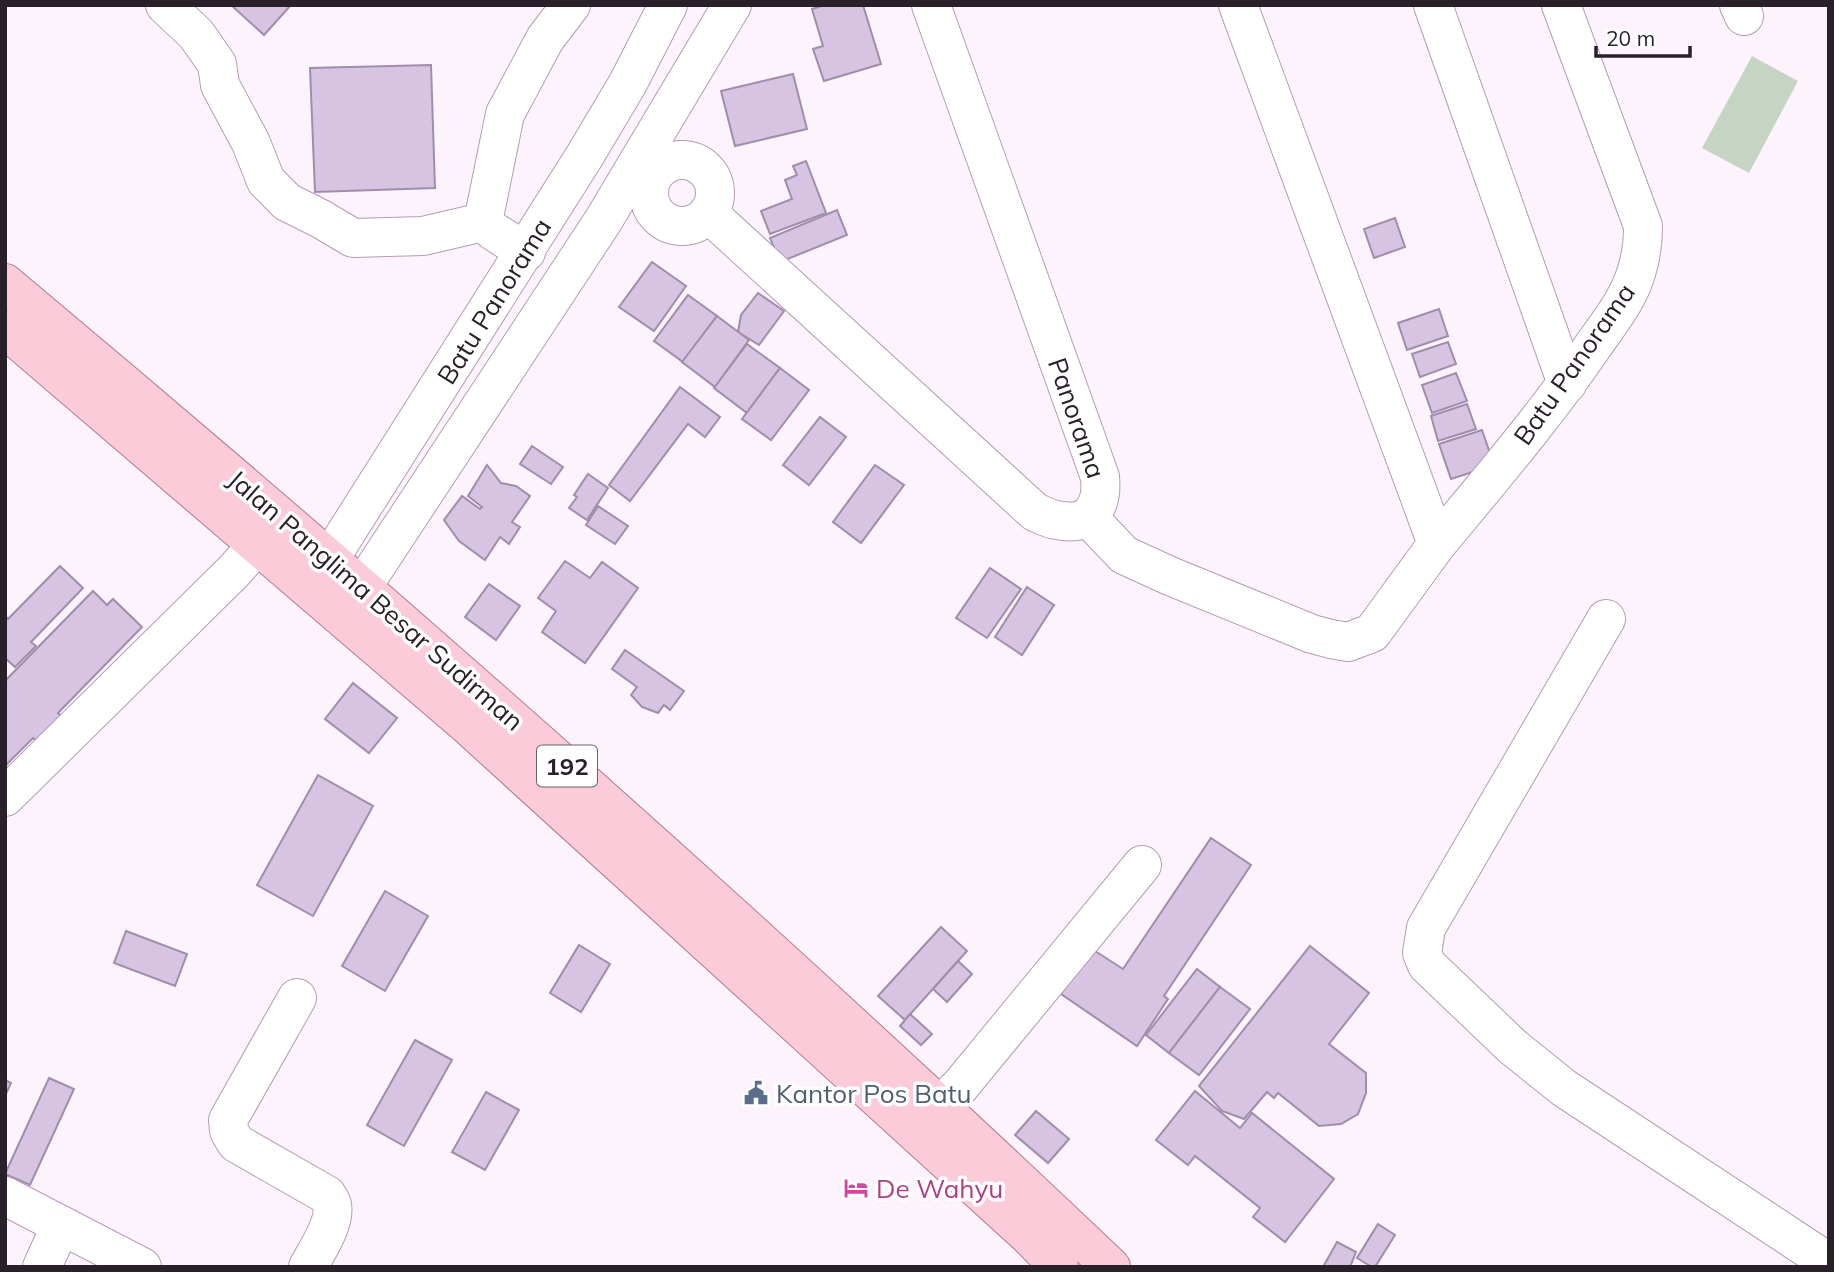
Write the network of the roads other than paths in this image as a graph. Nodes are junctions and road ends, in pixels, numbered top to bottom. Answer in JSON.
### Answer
{"nodes":[{"id":1,"x":165,"y":5,"type":"edge"},
{"id":2,"x":571,"y":5,"type":"edge"},
{"id":3,"x":668,"y":5,"type":"edge"},
{"id":4,"x":732,"y":5,"type":"edge"},
{"id":5,"x":930,"y":5,"type":"edge"},
{"id":6,"x":1238,"y":5,"type":"edge"},
{"id":7,"x":1433,"y":5,"type":"edge"},
{"id":8,"x":1561,"y":5,"type":"edge"},
{"id":9,"x":607,"y":120,"type":"junction"},
{"id":10,"x":663,"y":152,"type":"junction"},
{"id":11,"x":584,"y":157,"type":"junction"},
{"id":12,"x":638,"y":190,"type":"junction"},
{"id":13,"x":708,"y":213,"type":"junction"},
{"id":14,"x":483,"y":222,"type":"junction"},
{"id":15,"x":526,"y":252,"type":"junction"},
{"id":16,"x":5,"y":283,"type":"edge"},
{"id":17,"x":5,"y":329,"type":"edge"},
{"id":18,"x":1567,"y":384,"type":"junction"},
{"id":19,"x":1087,"y":517,"type":"junction"},
{"id":20,"x":1437,"y":544,"type":"junction"},
{"id":21,"x":257,"y":545,"type":"junction"},
{"id":22,"x":320,"y":574,"type":"junction"},
{"id":23,"x":353,"y":602,"type":"junction"},
{"id":24,"x":1606,"y":619,"type":"dead end"},
{"id":25,"x":5,"y":797,"type":"edge"},
{"id":26,"x":1142,"y":865,"type":"dead end"},
{"id":27,"x":297,"y":998,"type":"dead end"},
{"id":28,"x":941,"y":1105,"type":"junction"},
{"id":29,"x":5,"y":1196,"type":"edge"},
{"id":30,"x":61,"y":1225,"type":"junction"},
{"id":31,"x":1820,"y":1253,"type":"edge"},
{"id":32,"x":42,"y":1267,"type":"edge"},
{"id":33,"x":142,"y":1267,"type":"edge"},
{"id":34,"x":307,"y":1267,"type":"edge"},
{"id":35,"x":1059,"y":1267,"type":"edge"},
{"id":36,"x":1111,"y":1267,"type":"edge"}],
"edges":[{"from":1,"to":14,"type":"street"},
{"from":2,"to":14,"type":"street"},
{"from":3,"to":9,"type":"street","name":"Batu Panorama"},
{"from":4,"to":10,"type":"street"},
{"from":5,"to":19,"type":"street","name":"Panorama"},
{"from":6,"to":20,"type":"street"},
{"from":7,"to":18,"type":"street"},
{"from":8,"to":18,"type":"street","name":"Batu Panorama"},
{"from":9,"to":10,"type":"street"},
{"from":9,"to":11,"type":"street","name":"Batu Panorama"},
{"from":10,"to":12,"type":"street"},
{"from":10,"to":13,"type":"street"},
{"from":11,"to":12,"type":"street"},
{"from":11,"to":15,"type":"street","name":"Batu Panorama"},
{"from":12,"to":13,"type":"street"},
{"from":12,"to":23,"type":"street","name":"Batu Panorama"},
{"from":13,"to":19,"type":"street","name":"Panorama"},
{"from":14,"to":15,"type":"street"},
{"from":15,"to":22,"type":"street","name":"Batu Panorama"},
{"from":16,"to":22,"type":"main road","name":"Jalan Panglima Besar Sudirman","number":"192"},
{"from":17,"to":21,"type":"main road","name":"Jalan Panglima Besar Sudirman","number":"192"},
{"from":18,"to":20,"type":"street","name":"Batu Panorama"},
{"from":19,"to":20,"type":"street","name":"Batu Panorama"},
{"from":21,"to":22,"type":"main road","name":"Jalan Panglima Besar Sudirman","number":"192"},
{"from":21,"to":25,"type":"street"},
{"from":22,"to":23,"type":"main road","name":"Jalan Panglima Besar Sudirman","number":"192"},
{"from":23,"to":28,"type":"main road","name":"Jalan Panglima Besar Sudirman","number":"192"},
{"from":23,"to":35,"type":"main road","name":"Jalan Panglima Besar Sudirman","number":"192"},
{"from":24,"to":31,"type":"street"},
{"from":26,"to":28,"type":"street"},
{"from":27,"to":34,"type":"street"},
{"from":28,"to":36,"type":"main road","name":"Jalan Panglima Besar Sudirman","number":"192"},
{"from":29,"to":30,"type":"street"},
{"from":30,"to":32,"type":"street"},
{"from":30,"to":33,"type":"street"}]}
